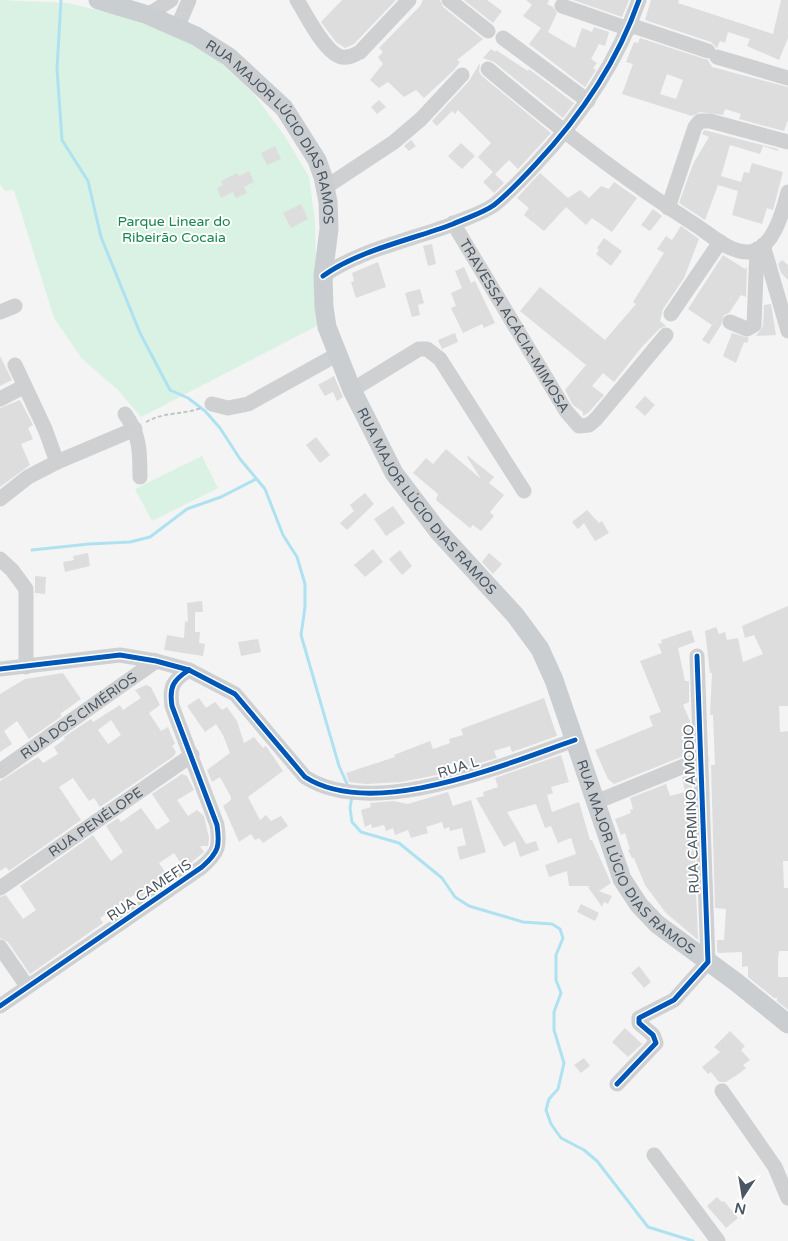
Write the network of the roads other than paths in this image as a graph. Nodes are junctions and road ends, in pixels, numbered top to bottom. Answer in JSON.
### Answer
{"nodes":[{"id":1,"x":98,"y":0,"type":"edge"},
{"id":2,"x":171,"y":0,"type":"edge"},
{"id":3,"x":189,"y":0,"type":"edge"},
{"id":4,"x":297,"y":0,"type":"edge"},
{"id":5,"x":409,"y":0,"type":"edge"},
{"id":6,"x":449,"y":0,"type":"edge"},
{"id":7,"x":639,"y":0,"type":"edge"},
{"id":8,"x":562,"y":6,"type":"dead end"},
{"id":9,"x":148,"y":15,"type":"junction"},
{"id":10,"x":630,"y":27,"type":"junction"},
{"id":11,"x":178,"y":28,"type":"junction"},
{"id":12,"x":488,"y":32,"type":"dead end"},
{"id":13,"x":503,"y":38,"type":"dead end"},
{"id":14,"x":488,"y":69,"type":"dead end"},
{"id":15,"x":462,"y":74,"type":"dead end"},
{"id":16,"x":788,"y":78,"type":"edge"},
{"id":17,"x":588,"y":101,"type":"junction"},
{"id":18,"x":564,"y":133,"type":"junction"},
{"id":19,"x":788,"y":142,"type":"edge"},
{"id":20,"x":326,"y":187,"type":"junction"},
{"id":21,"x":788,"y":192,"type":"edge"},
{"id":22,"x":668,"y":208,"type":"junction"},
{"id":23,"x":454,"y":223,"type":"junction"},
{"id":24,"x":720,"y":242,"type":"junction"},
{"id":25,"x":760,"y":247,"type":"junction"},
{"id":26,"x":334,"y":258,"type":"junction"},
{"id":27,"x":15,"y":306,"type":"dead end"},
{"id":28,"x":0,"y":312,"type":"edge"},
{"id":29,"x":671,"y":314,"type":"dead end"},
{"id":30,"x":730,"y":322,"type":"dead end"},
{"id":31,"x":788,"y":331,"type":"edge"},
{"id":32,"x":666,"y":335,"type":"dead end"},
{"id":33,"x":338,"y":354,"type":"junction"},
{"id":34,"x":14,"y":365,"type":"dead end"},
{"id":35,"x":24,"y":387,"type":"junction"},
{"id":36,"x":352,"y":390,"type":"junction"},
{"id":37,"x":0,"y":399,"type":"edge"},
{"id":38,"x":212,"y":404,"type":"dead end"},
{"id":39,"x":125,"y":414,"type":"dead end"},
{"id":40,"x":135,"y":428,"type":"junction"},
{"id":41,"x":56,"y":462,"type":"junction"},
{"id":42,"x":140,"y":478,"type":"dead end"},
{"id":43,"x":524,"y":491,"type":"dead end"},
{"id":44,"x":0,"y":499,"type":"edge"},
{"id":45,"x":0,"y":559,"type":"edge"},
{"id":46,"x":697,"y":656,"type":"dead end"},
{"id":47,"x":156,"y":661,"type":"junction"},
{"id":48,"x":26,"y":667,"type":"junction"},
{"id":49,"x":0,"y":669,"type":"edge"},
{"id":50,"x":189,"y":670,"type":"junction"},
{"id":51,"x":575,"y":740,"type":"junction"},
{"id":52,"x":192,"y":755,"type":"junction"},
{"id":53,"x":701,"y":758,"type":"junction"},
{"id":54,"x":0,"y":771,"type":"edge"},
{"id":55,"x":596,"y":802,"type":"junction"},
{"id":56,"x":2,"y":882,"type":"edge"},
{"id":57,"x":0,"y":947,"type":"edge"},
{"id":58,"x":708,"y":962,"type":"junction"},
{"id":59,"x":26,"y":986,"type":"junction"},
{"id":60,"x":0,"y":1006,"type":"edge"},
{"id":61,"x":788,"y":1024,"type":"edge"},
{"id":62,"x":617,"y":1084,"type":"dead end"},
{"id":63,"x":722,"y":1091,"type":"dead end"},
{"id":64,"x":654,"y":1155,"type":"dead end"},
{"id":65,"x":788,"y":1198,"type":"edge"},
{"id":66,"x":718,"y":1241,"type":"edge"}],
"edges":[{"from":1,"to":9,"type":"main road","name":"RUA MAJOR LÚCIO DIAS RAMOS"},
{"from":2,"to":9,"type":"street"},
{"from":3,"to":11,"type":"street"},
{"from":4,"to":5,"type":"street"},
{"from":6,"to":12,"type":"street"},
{"from":7,"to":10,"type":"street"},
{"from":8,"to":10,"type":"street"},
{"from":9,"to":11,"type":"main road","name":"RUA MAJOR LÚCIO DIAS RAMOS"},
{"from":10,"to":16,"type":"street"},
{"from":10,"to":17,"type":"street"},
{"from":11,"to":20,"type":"main road","name":"RUA MAJOR LÚCIO DIAS RAMOS"},
{"from":13,"to":17,"type":"street"},
{"from":14,"to":18,"type":"street"},
{"from":15,"to":20,"type":"street"},
{"from":17,"to":18,"type":"street"},
{"from":18,"to":22,"type":"street"},
{"from":18,"to":23,"type":"street"},
{"from":19,"to":22,"type":"street"},
{"from":20,"to":26,"type":"main road","name":"RUA MAJOR LÚCIO DIAS RAMOS"},
{"from":21,"to":25,"type":"street"},
{"from":22,"to":24,"type":"street"},
{"from":23,"to":26,"type":"street"},
{"from":23,"to":32,"type":"street","name":"TRAVESSA ACÁCIA-MIMOSA"},
{"from":24,"to":25,"type":"street"},
{"from":24,"to":29,"type":"street"},
{"from":25,"to":30,"type":"street"},
{"from":25,"to":31,"type":"street"},
{"from":26,"to":33,"type":"main road","name":"RUA MAJOR LÚCIO DIAS RAMOS"},
{"from":27,"to":28,"type":"street"},
{"from":33,"to":36,"type":"main road","name":"RUA MAJOR LÚCIO DIAS RAMOS"},
{"from":33,"to":38,"type":"street"},
{"from":34,"to":35,"type":"street"},
{"from":35,"to":37,"type":"street"},
{"from":35,"to":41,"type":"street"},
{"from":36,"to":43,"type":"street"},
{"from":36,"to":51,"type":"main road","name":"RUA MAJOR LÚCIO DIAS RAMOS"},
{"from":39,"to":40,"type":"street"},
{"from":40,"to":41,"type":"street"},
{"from":40,"to":42,"type":"street"},
{"from":41,"to":44,"type":"street"},
{"from":45,"to":48,"type":"street"},
{"from":46,"to":53,"type":"street","name":"RUA CARMINO AMODIO"},
{"from":47,"to":48,"type":"street","name":"RUA L"},
{"from":47,"to":50,"type":"street","name":"RUA L"},
{"from":47,"to":54,"type":"street","name":"RUA DOS CIMÉRIOS"},
{"from":48,"to":49,"type":"street","name":"RUA L"},
{"from":50,"to":51,"type":"street","name":"RUA L"},
{"from":50,"to":52,"type":"street","name":"RUA CAMEFIS"},
{"from":51,"to":55,"type":"main road","name":"RUA MAJOR LÚCIO DIAS RAMOS"},
{"from":52,"to":56,"type":"street","name":"RUA PENÉLOPE"},
{"from":52,"to":59,"type":"street","name":"RUA CAMEFIS"},
{"from":53,"to":55,"type":"street"},
{"from":53,"to":58,"type":"street","name":"RUA CARMINO AMODIO"},
{"from":55,"to":58,"type":"main road","name":"RUA MAJOR LÚCIO DIAS RAMOS"},
{"from":57,"to":59,"type":"street"},
{"from":58,"to":61,"type":"main road","name":"RUA MAJOR LÚCIO DIAS RAMOS"},
{"from":58,"to":62,"type":"street"},
{"from":59,"to":60,"type":"street","name":"RUA CAMEFIS"},
{"from":63,"to":65,"type":"street"},
{"from":64,"to":66,"type":"street"}]}
